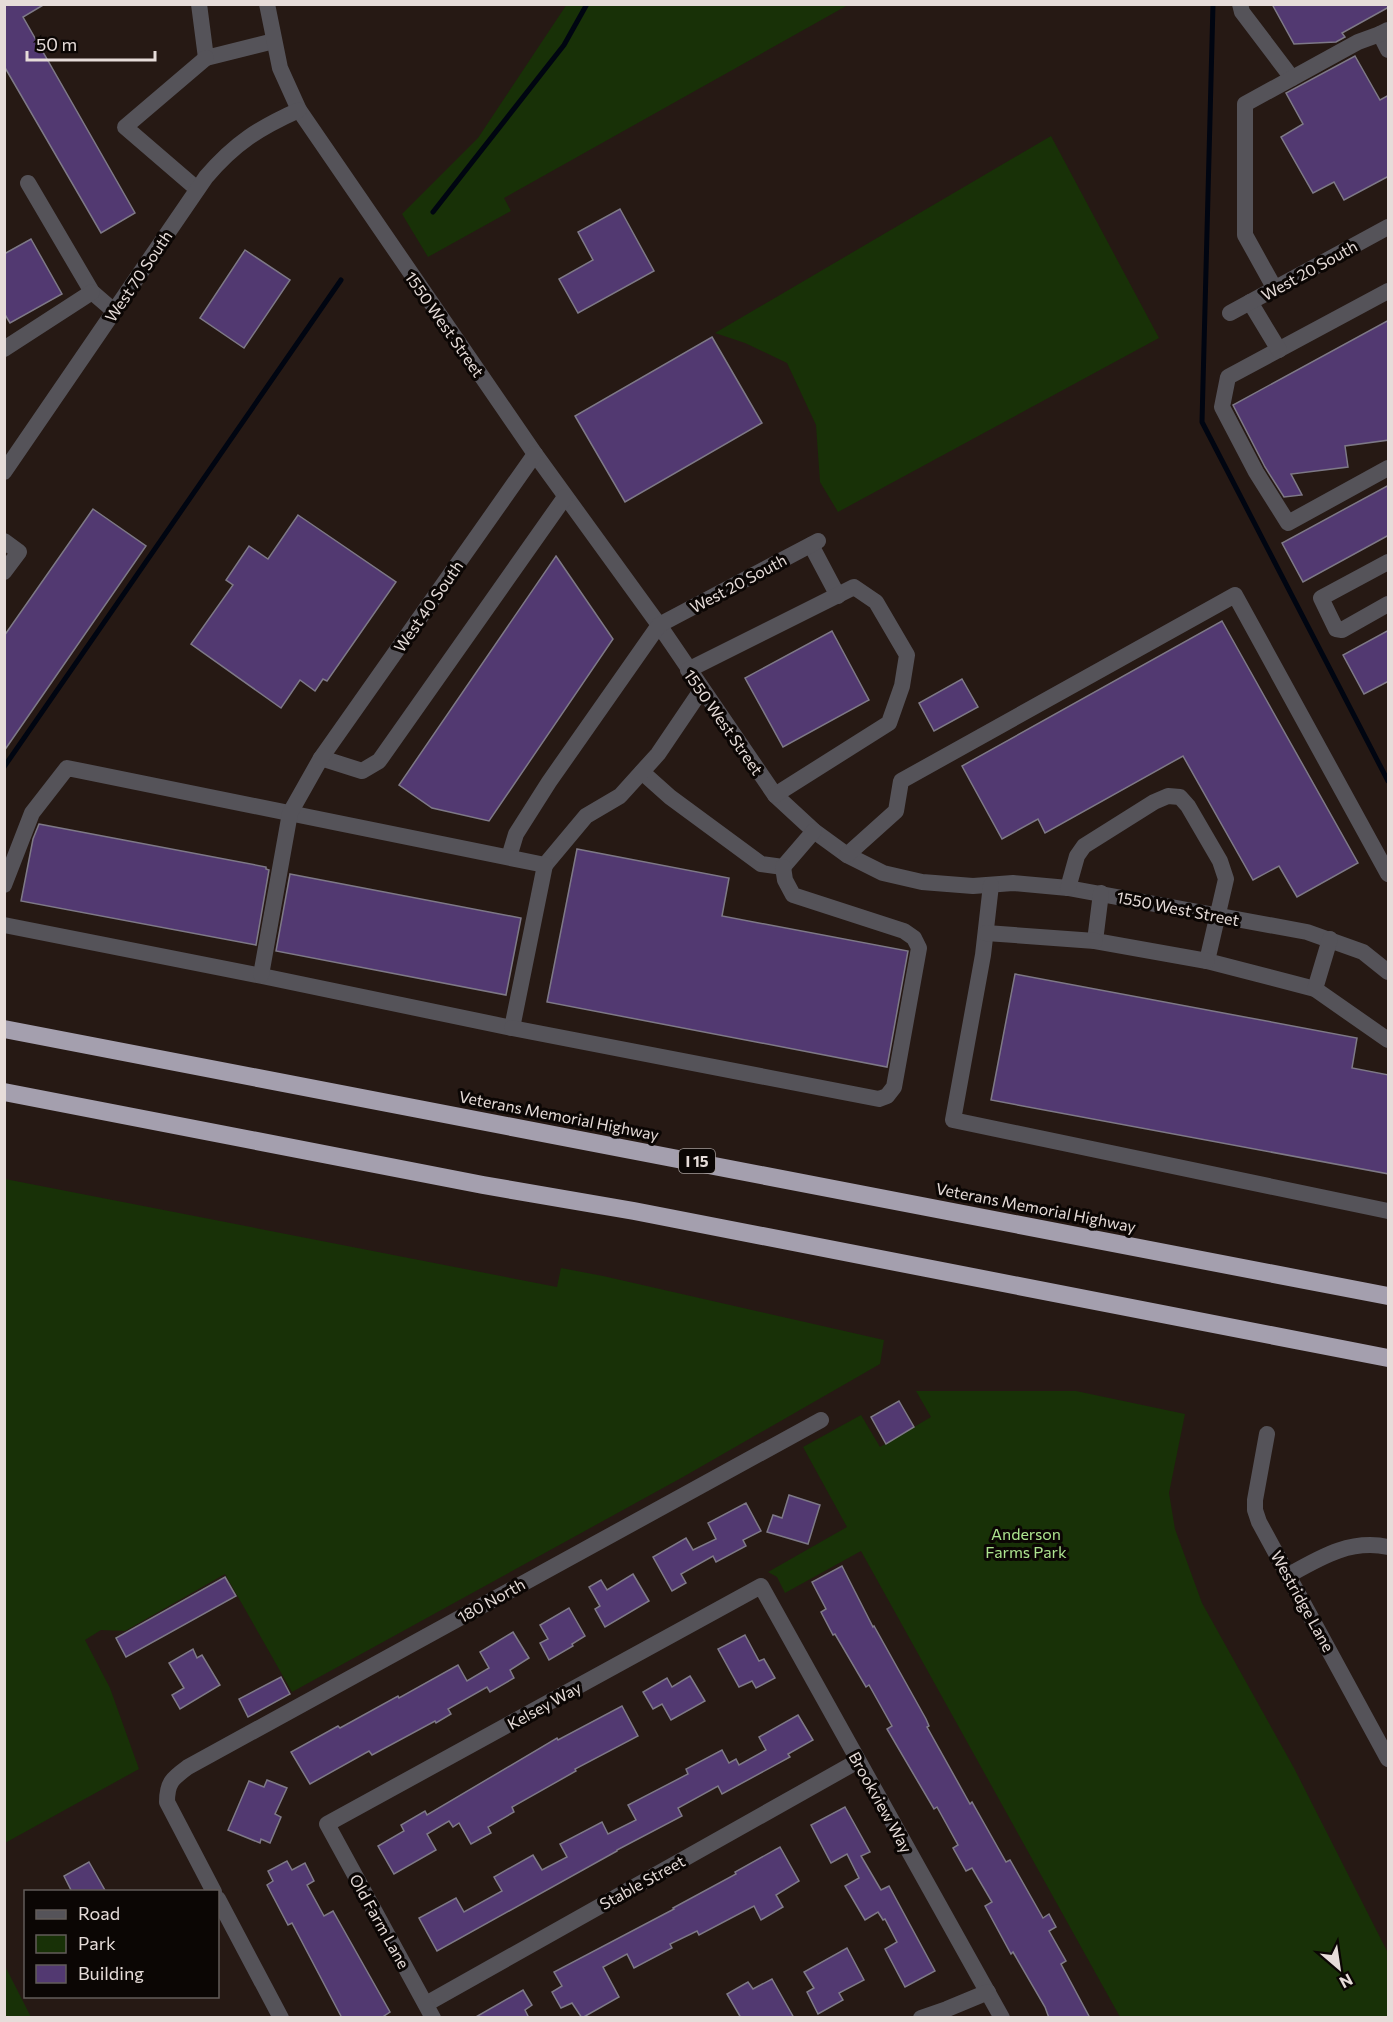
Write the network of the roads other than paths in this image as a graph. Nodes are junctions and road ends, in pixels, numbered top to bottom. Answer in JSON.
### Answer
{"nodes":[{"id":1,"x":199,"y":4,"type":"edge"},
{"id":2,"x":267,"y":4,"type":"edge"},
{"id":3,"x":1240,"y":4,"type":"edge"},
{"id":4,"x":1384,"y":32,"type":"edge"},
{"id":5,"x":274,"y":41,"type":"junction"},
{"id":6,"x":1389,"y":50,"type":"edge"},
{"id":7,"x":206,"y":58,"type":"junction"},
{"id":8,"x":1292,"y":78,"type":"junction"},
{"id":9,"x":299,"y":110,"type":"junction"},
{"id":10,"x":28,"y":183,"type":"dead end"},
{"id":11,"x":197,"y":189,"type":"junction"},
{"id":12,"x":1389,"y":227,"type":"edge"},
{"id":13,"x":1275,"y":289,"type":"junction"},
{"id":14,"x":1389,"y":291,"type":"edge"},
{"id":15,"x":92,"y":292,"type":"junction"},
{"id":16,"x":1250,"y":302,"type":"junction"},
{"id":17,"x":114,"y":311,"type":"junction"},
{"id":18,"x":1230,"y":314,"type":"dead end"},
{"id":19,"x":4,"y":349,"type":"edge"},
{"id":20,"x":1278,"y":350,"type":"junction"},
{"id":21,"x":535,"y":454,"type":"junction"},
{"id":22,"x":1389,"y":468,"type":"edge"},
{"id":23,"x":4,"y":472,"type":"edge"},
{"id":24,"x":565,"y":497,"type":"junction"},
{"id":25,"x":4,"y":541,"type":"edge"},
{"id":26,"x":1389,"y":562,"type":"edge"},
{"id":27,"x":4,"y":572,"type":"edge"},
{"id":28,"x":838,"y":596,"type":"junction"},
{"id":29,"x":1389,"y":604,"type":"edge"},
{"id":30,"x":659,"y":626,"type":"junction"},
{"id":31,"x":688,"y":670,"type":"junction"},
{"id":32,"x":702,"y":689,"type":"junction"},
{"id":33,"x":321,"y":758,"type":"junction"},
{"id":34,"x":642,"y":772,"type":"junction"},
{"id":35,"x":775,"y":795,"type":"junction"},
{"id":36,"x":290,"y":813,"type":"junction"},
{"id":37,"x":814,"y":831,"type":"junction"},
{"id":38,"x":847,"y":855,"type":"junction"},
{"id":39,"x":509,"y":857,"type":"junction"},
{"id":40,"x":545,"y":865,"type":"junction"},
{"id":41,"x":783,"y":867,"type":"junction"},
{"id":42,"x":1389,"y":874,"type":"edge"},
{"id":43,"x":4,"y":885,"type":"edge"},
{"id":44,"x":991,"y":885,"type":"junction"},
{"id":45,"x":1068,"y":888,"type":"junction"},
{"id":46,"x":1101,"y":893,"type":"junction"},
{"id":47,"x":1217,"y":916,"type":"junction"},
{"id":48,"x":4,"y":925,"type":"edge"},
{"id":49,"x":986,"y":933,"type":"junction"},
{"id":50,"x":1330,"y":939,"type":"junction"},
{"id":51,"x":1095,"y":941,"type":"junction"},
{"id":52,"x":1207,"y":961,"type":"junction"},
{"id":53,"x":1388,"y":972,"type":"edge"},
{"id":54,"x":261,"y":975,"type":"junction"},
{"id":55,"x":1315,"y":989,"type":"junction"},
{"id":56,"x":512,"y":1028,"type":"junction"},
{"id":57,"x":4,"y":1029,"type":"edge"},
{"id":58,"x":1389,"y":1040,"type":"edge"},
{"id":59,"x":4,"y":1092,"type":"edge"},
{"id":60,"x":1389,"y":1211,"type":"edge"},
{"id":61,"x":1389,"y":1296,"type":"edge"},
{"id":62,"x":1389,"y":1358,"type":"edge"},
{"id":63,"x":821,"y":1420,"type":"dead end"},
{"id":64,"x":1267,"y":1434,"type":"dead end"},
{"id":65,"x":1389,"y":1547,"type":"edge"},
{"id":66,"x":1289,"y":1575,"type":"junction"},
{"id":67,"x":760,"y":1586,"type":"joint"},
{"id":68,"x":1389,"y":1759,"type":"edge"},
{"id":69,"x":858,"y":1761,"type":"junction"},
{"id":70,"x":327,"y":1824,"type":"joint"},
{"id":71,"x":213,"y":1890,"type":"edge"},
{"id":72,"x":219,"y":1901,"type":"edge"},
{"id":73,"x":988,"y":1992,"type":"junction"},
{"id":74,"x":429,"y":2011,"type":"edge"},
{"id":75,"x":281,"y":2018,"type":"edge"},
{"id":76,"x":921,"y":2018,"type":"edge"},
{"id":77,"x":1002,"y":2018,"type":"edge"}],
"edges":[{"from":1,"to":7,"type":"street"},
{"from":2,"to":5,"type":"street","name":"1550 West Street"},
{"from":3,"to":8,"type":"street"},
{"from":4,"to":6,"type":"street"},
{"from":4,"to":8,"type":"street"},
{"from":5,"to":7,"type":"street"},
{"from":5,"to":9,"type":"street","name":"1550 West Street"},
{"from":7,"to":11,"type":"street"},
{"from":8,"to":13,"type":"street"},
{"from":9,"to":11,"type":"street","name":"West 70 South"},
{"from":9,"to":21,"type":"street","name":"1550 West Street"},
{"from":10,"to":15,"type":"street"},
{"from":11,"to":17,"type":"street","name":"West 70 South"},
{"from":12,"to":13,"type":"street","name":"West 20 South"},
{"from":13,"to":16,"type":"street","name":"West 20 South"},
{"from":14,"to":20,"type":"street"},
{"from":15,"to":17,"type":"street"},
{"from":15,"to":19,"type":"street"},
{"from":16,"to":18,"type":"street","name":"West 20 South"},
{"from":16,"to":20,"type":"street"},
{"from":17,"to":23,"type":"street","name":"West 70 South"},
{"from":20,"to":22,"type":"street"},
{"from":21,"to":24,"type":"street","name":"1550 West Street"},
{"from":21,"to":33,"type":"street","name":"West 40 South"},
{"from":24,"to":30,"type":"street","name":"1550 West Street"},
{"from":24,"to":33,"type":"street"},
{"from":25,"to":27,"type":"street"},
{"from":26,"to":29,"type":"street"},
{"from":28,"to":30,"type":"street","name":"West 20 South"},
{"from":28,"to":31,"type":"street"},
{"from":28,"to":35,"type":"street"},
{"from":30,"to":31,"type":"street","name":"1550 West Street"},
{"from":30,"to":39,"type":"street"},
{"from":31,"to":32,"type":"street","name":"1550 West Street"},
{"from":32,"to":34,"type":"street"},
{"from":32,"to":35,"type":"street","name":"1550 West Street"},
{"from":33,"to":36,"type":"street","name":"West 40 South"},
{"from":34,"to":40,"type":"street"},
{"from":34,"to":41,"type":"street"},
{"from":35,"to":37,"type":"street","name":"1550 West Street"},
{"from":36,"to":39,"type":"street"},
{"from":36,"to":43,"type":"street"},
{"from":36,"to":54,"type":"street","name":"West 40 South"},
{"from":37,"to":38,"type":"street","name":"1550 West Street"},
{"from":37,"to":41,"type":"street"},
{"from":38,"to":42,"type":"street"},
{"from":38,"to":44,"type":"street","name":"1550 West Street"},
{"from":39,"to":40,"type":"street"},
{"from":40,"to":56,"type":"street"},
{"from":41,"to":56,"type":"street"},
{"from":44,"to":45,"type":"street","name":"1550 West Street"},
{"from":44,"to":49,"type":"street"},
{"from":45,"to":46,"type":"street","name":"1550 West Street"},
{"from":45,"to":47,"type":"street"},
{"from":46,"to":47,"type":"street","name":"1550 West Street"},
{"from":46,"to":51,"type":"street"},
{"from":47,"to":50,"type":"street","name":"1550 West Street"},
{"from":47,"to":52,"type":"street"},
{"from":48,"to":54,"type":"street"},
{"from":49,"to":51,"type":"street"},
{"from":49,"to":60,"type":"street"},
{"from":50,"to":53,"type":"street","name":"1550 West Street"},
{"from":50,"to":55,"type":"street"},
{"from":51,"to":52,"type":"street"},
{"from":52,"to":55,"type":"street"},
{"from":54,"to":56,"type":"street"},
{"from":55,"to":58,"type":"street"},
{"from":57,"to":61,"type":"highway","name":"Veterans Memorial Highway","number":"I 15"},
{"from":59,"to":62,"type":"highway"},
{"from":63,"to":71,"type":"street","name":"180 North"},
{"from":64,"to":66,"type":"street","name":"Westridge Lane"},
{"from":65,"to":66,"type":"street"},
{"from":66,"to":68,"type":"street","name":"Westridge Lane"},
{"from":67,"to":69,"type":"street","name":"Brookview Way"},
{"from":67,"to":70,"type":"street","name":"Kelsey Way"},
{"from":69,"to":73,"type":"street","name":"Brookview Way"},
{"from":69,"to":74,"type":"street","name":"Stable Street"},
{"from":70,"to":74,"type":"street","name":"Old Farm Lane"},
{"from":72,"to":75,"type":"street"},
{"from":73,"to":76,"type":"street"},
{"from":73,"to":77,"type":"street","name":"Brookview Way"}]}
